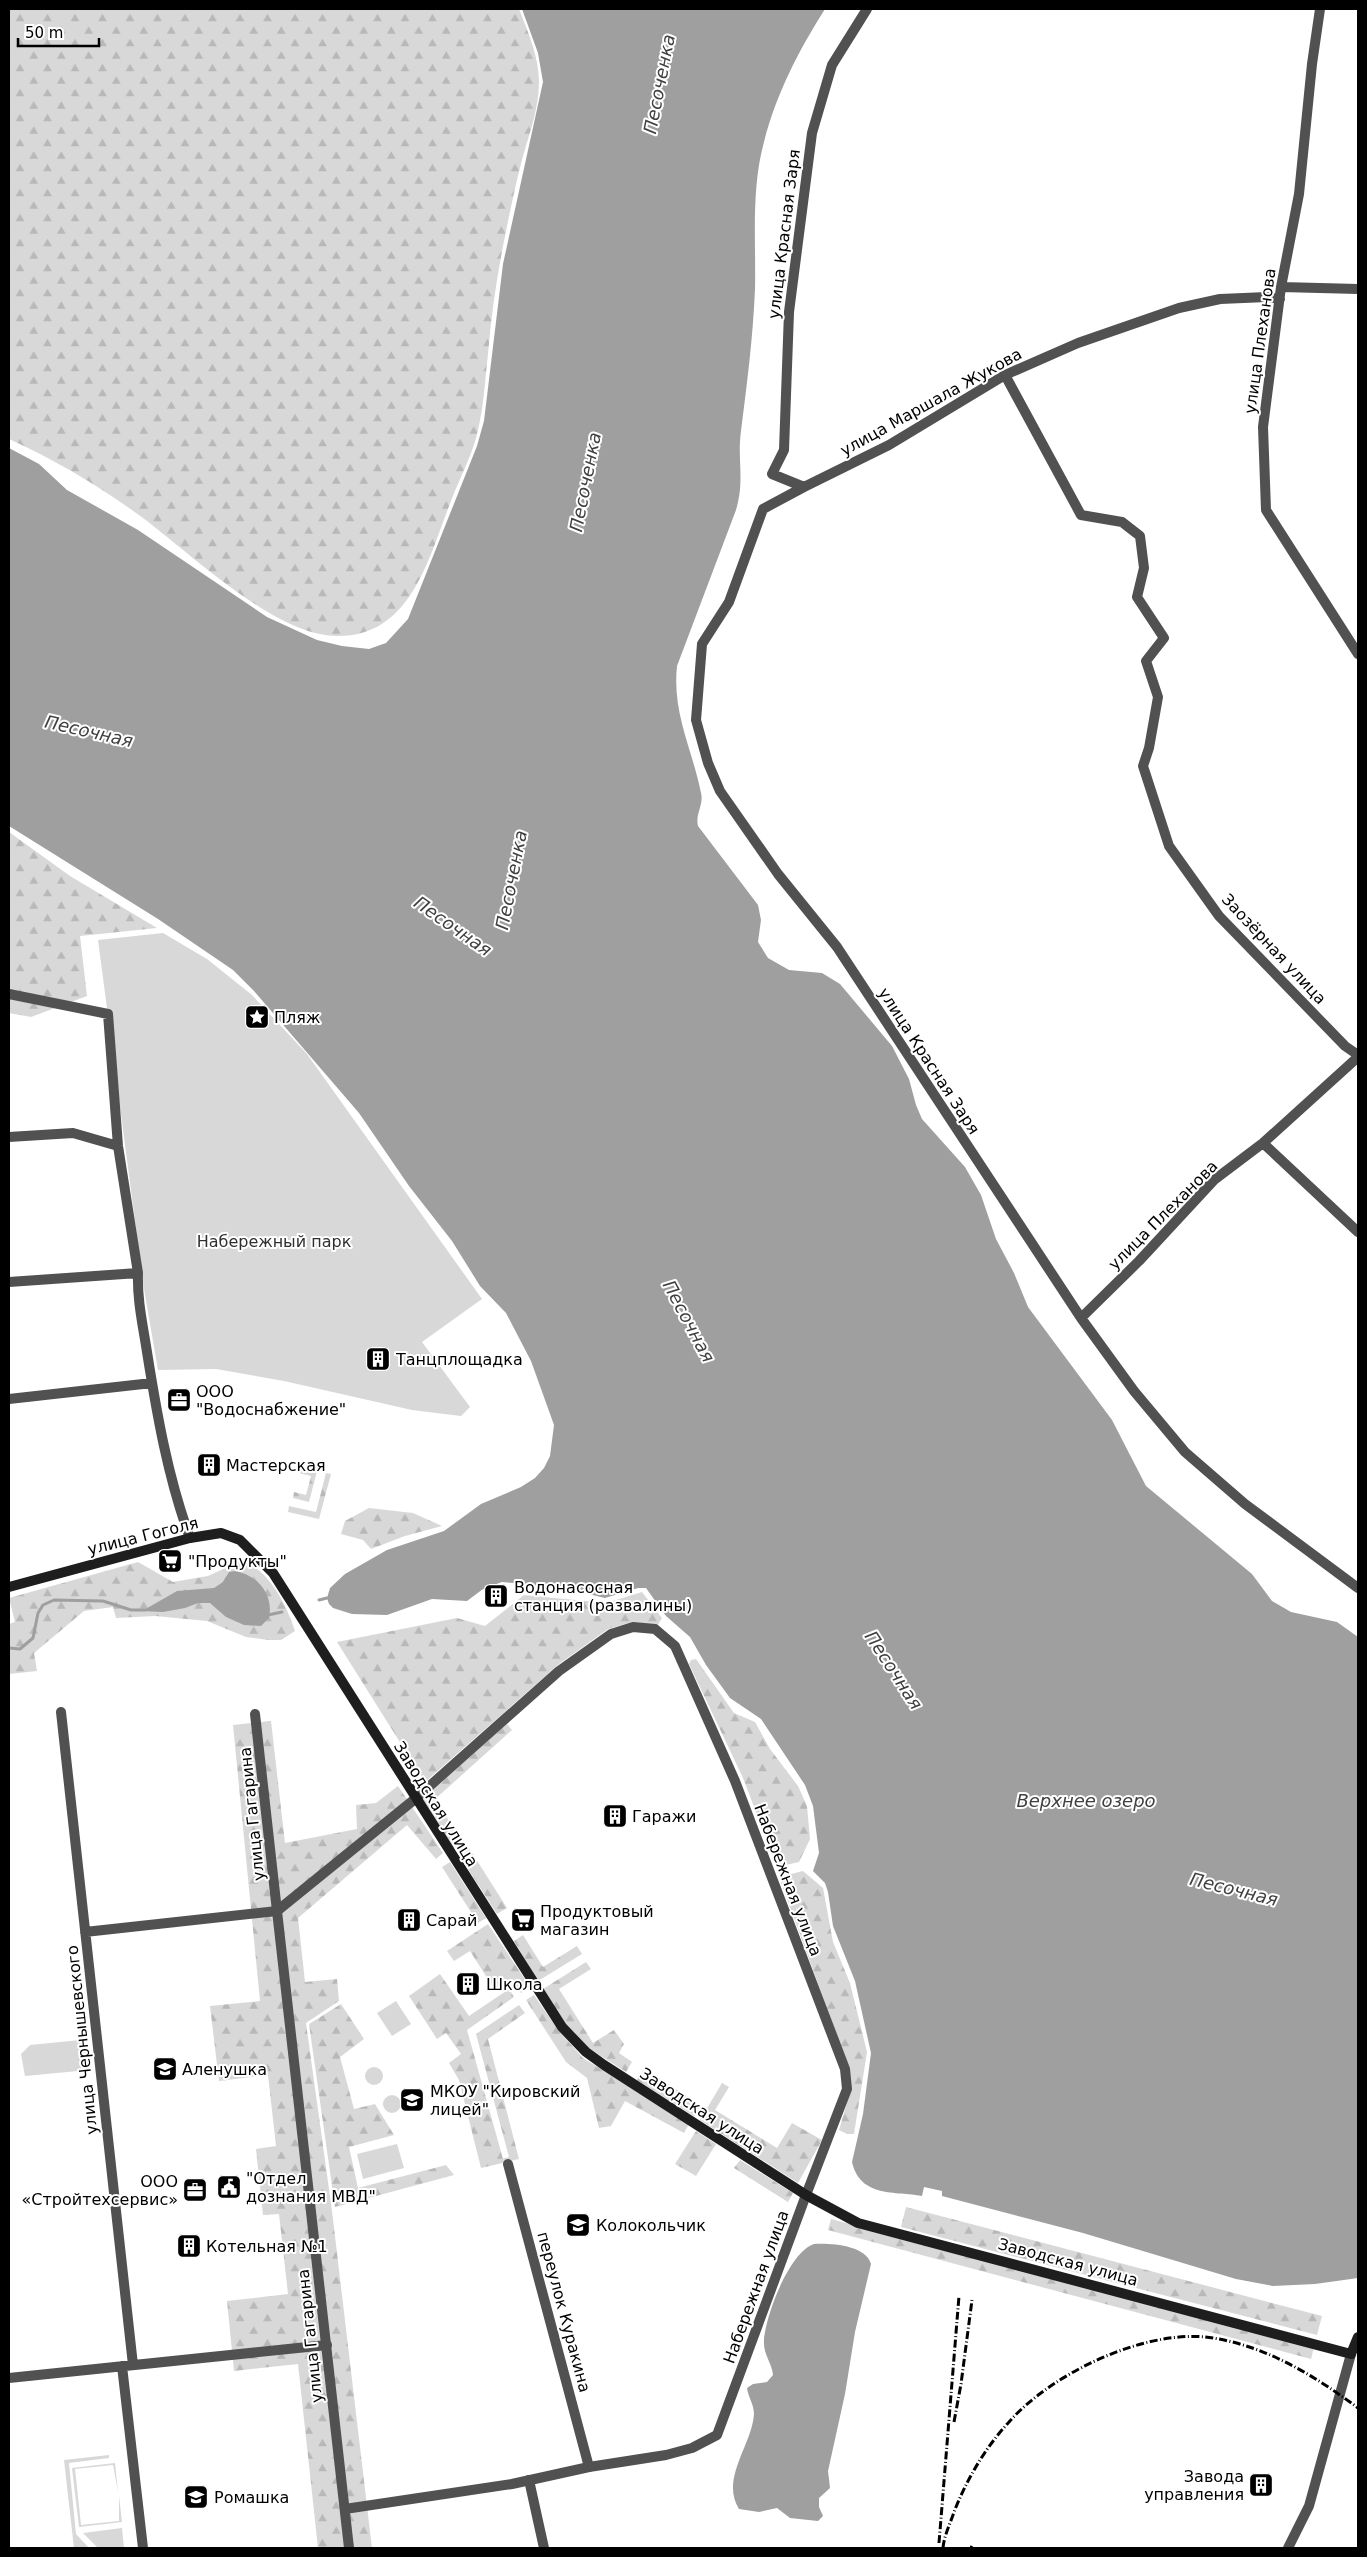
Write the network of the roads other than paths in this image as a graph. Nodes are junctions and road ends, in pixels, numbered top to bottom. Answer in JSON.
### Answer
{"nodes":[{"id":1,"x":867,"y":9,"type":"edge"},
{"id":2,"x":1320,"y":9,"type":"edge"},
{"id":3,"x":1281,"y":287,"type":"junction"},
{"id":4,"x":1358,"y":289,"type":"edge"},
{"id":5,"x":1280,"y":298,"type":"junction"},
{"id":6,"x":1005,"y":375,"type":"junction"},
{"id":7,"x":804,"y":486,"type":"junction"},
{"id":8,"x":1358,"y":654,"type":"edge"},
{"id":9,"x":9,"y":994,"type":"edge"},
{"id":10,"x":1358,"y":1056,"type":"edge"},
{"id":11,"x":9,"y":1137,"type":"edge"},
{"id":12,"x":1263,"y":1143,"type":"junction"},
{"id":13,"x":118,"y":1146,"type":"junction"},
{"id":14,"x":1358,"y":1232,"type":"edge"},
{"id":15,"x":138,"y":1273,"type":"junction"},
{"id":16,"x":9,"y":1282,"type":"edge"},
{"id":17,"x":1081,"y":1318,"type":"junction"},
{"id":18,"x":152,"y":1384,"type":"junction"},
{"id":19,"x":9,"y":1399,"type":"edge"},
{"id":20,"x":190,"y":1538,"type":"junction"},
{"id":21,"x":273,"y":1573,"type":"joint"},
{"id":22,"x":9,"y":1587,"type":"edge"},
{"id":23,"x":1358,"y":1588,"type":"edge"},
{"id":24,"x":61,"y":1712,"type":"dead end"},
{"id":25,"x":255,"y":1714,"type":"dead end"},
{"id":26,"x":415,"y":1799,"type":"junction"},
{"id":27,"x":278,"y":1911,"type":"junction"},
{"id":28,"x":85,"y":1932,"type":"junction"},
{"id":29,"x":508,"y":2164,"type":"dead end"},
{"id":30,"x":806,"y":2196,"type":"junction"},
{"id":31,"x":1358,"y":2337,"type":"edge"},
{"id":32,"x":326,"y":2345,"type":"junction"},
{"id":33,"x":1351,"y":2354,"type":"junction"},
{"id":34,"x":128,"y":2365,"type":"junction"},
{"id":35,"x":9,"y":2378,"type":"edge"},
{"id":36,"x":590,"y":2467,"type":"junction"},
{"id":37,"x":529,"y":2480,"type":"junction"},
{"id":38,"x":345,"y":2509,"type":"junction"},
{"id":39,"x":143,"y":2548,"type":"edge"},
{"id":40,"x":349,"y":2548,"type":"edge"},
{"id":41,"x":544,"y":2548,"type":"edge"},
{"id":42,"x":1288,"y":2548,"type":"edge"}],
"edges":[{"from":1,"to":7,"type":"street","name":"улица Красная Заря"},
{"from":2,"to":3,"type":"street","name":"улица Плеханова"},
{"from":3,"to":4,"type":"street"},
{"from":3,"to":5,"type":"street","name":"улица Плеханова"},
{"from":5,"to":6,"type":"street","name":"улица Маршала Жукова"},
{"from":5,"to":8,"type":"street","name":"улица Плеханова"},
{"from":6,"to":7,"type":"street","name":"улица Маршала Жукова"},
{"from":6,"to":10,"type":"street","name":"Заозёрная улица"},
{"from":7,"to":17,"type":"street","name":"улица Красная Заря"},
{"from":9,"to":13,"type":"street"},
{"from":10,"to":12,"type":"street","name":"улица Плеханова"},
{"from":11,"to":13,"type":"street"},
{"from":12,"to":14,"type":"street"},
{"from":12,"to":17,"type":"street","name":"улица Плеханова"},
{"from":13,"to":15,"type":"street"},
{"from":15,"to":16,"type":"street"},
{"from":15,"to":18,"type":"street"},
{"from":17,"to":23,"type":"street","name":"улица Красная Заря"},
{"from":18,"to":19,"type":"street"},
{"from":18,"to":20,"type":"street"},
{"from":20,"to":21,"type":"main road","name":"улица Гоголя"},
{"from":20,"to":22,"type":"main road","name":"улица Гоголя"},
{"from":21,"to":26,"type":"main road","name":"Заводская улица"},
{"from":24,"to":28,"type":"street","name":"улица Чернышевского"},
{"from":25,"to":27,"type":"street","name":"улица Гагарина"},
{"from":26,"to":27,"type":"street"},
{"from":26,"to":30,"type":"main road","name":"Заводская улица"},
{"from":26,"to":30,"type":"street","name":"Набережная улица"},
{"from":27,"to":28,"type":"street"},
{"from":27,"to":32,"type":"street","name":"улица Гагарина"},
{"from":28,"to":34,"type":"street","name":"улица Чернышевского"},
{"from":29,"to":36,"type":"street","name":"переулок Куракина"},
{"from":30,"to":33,"type":"main road","name":"Заводская улица"},
{"from":30,"to":36,"type":"street","name":"Набережная улица"},
{"from":31,"to":33,"type":"main road"},
{"from":32,"to":34,"type":"street"},
{"from":32,"to":38,"type":"street","name":"улица Гагарина"},
{"from":33,"to":42,"type":"street"},
{"from":34,"to":35,"type":"street"},
{"from":34,"to":39,"type":"street","name":"улица Чернышевского"},
{"from":36,"to":37,"type":"street"},
{"from":37,"to":38,"type":"street"},
{"from":37,"to":41,"type":"street"},
{"from":38,"to":40,"type":"street","name":"улица Гагарина"}]}
